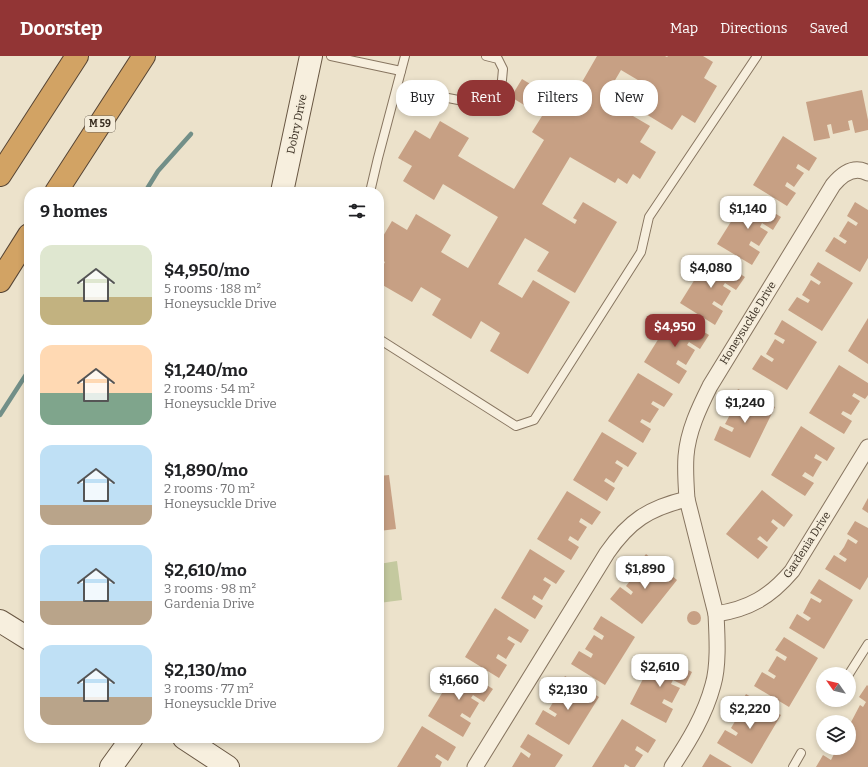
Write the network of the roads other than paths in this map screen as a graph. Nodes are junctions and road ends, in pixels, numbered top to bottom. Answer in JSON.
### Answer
{"nodes":[{"id":1,"x":78,"y":56,"type":"edge"},
{"id":2,"x":144,"y":56,"type":"edge"},
{"id":3,"x":311,"y":56,"type":"edge"},
{"id":4,"x":331,"y":56,"type":"edge"},
{"id":5,"x":405,"y":56,"type":"edge"},
{"id":6,"x":486,"y":56,"type":"edge"},
{"id":7,"x":757,"y":56,"type":"edge"},
{"id":8,"x":401,"y":71,"type":"junction"},
{"id":9,"x":399,"y":80,"type":"edge"},
{"id":10,"x":396,"y":92,"type":"edge"},
{"id":11,"x":449,"y":98,"type":"edge"},
{"id":12,"x":868,"y":173,"type":"edge"},
{"id":13,"x":0,"y":175,"type":"edge"},
{"id":14,"x":59,"y":187,"type":"edge"},
{"id":15,"x":283,"y":187,"type":"edge"},
{"id":16,"x":371,"y":187,"type":"edge"},
{"id":17,"x":24,"y":243,"type":"edge"},
{"id":18,"x":0,"y":281,"type":"edge"},
{"id":19,"x":384,"y":342,"type":"edge"},
{"id":20,"x":868,"y":447,"type":"edge"},
{"id":21,"x":687,"y":499,"type":"junction"},
{"id":22,"x":716,"y":614,"type":"junction"},
{"id":23,"x":0,"y":621,"type":"edge"},
{"id":24,"x":24,"y":636,"type":"edge"},
{"id":25,"x":867,"y":649,"type":"edge"},
{"id":26,"x":854,"y":667,"type":"edge"},
{"id":27,"x":128,"y":743,"type":"edge"},
{"id":28,"x":192,"y":743,"type":"edge"},
{"id":29,"x":801,"y":753,"type":"dead end"},
{"id":30,"x":111,"y":767,"type":"edge"},
{"id":31,"x":228,"y":767,"type":"edge"},
{"id":32,"x":475,"y":767,"type":"edge"},
{"id":33,"x":672,"y":767,"type":"edge"},
{"id":34,"x":793,"y":767,"type":"edge"}],
"edges":[{"from":1,"to":13,"type":"highway"},
{"from":2,"to":14,"type":"highway","number":"M 59"},
{"from":3,"to":15,"type":"street","name":"Dobry Drive"},
{"from":4,"to":8,"type":"lane"},
{"from":5,"to":8,"type":"lane"},
{"from":6,"to":11,"type":"lane"},
{"from":7,"to":19,"type":"lane"},
{"from":8,"to":9,"type":"lane"},
{"from":10,"to":16,"type":"lane"},
{"from":12,"to":21,"type":"street","name":"Honeysuckle Drive"},
{"from":17,"to":18,"type":"highway"},
{"from":20,"to":22,"type":"street","name":"Gardenia Drive"},
{"from":21,"to":22,"type":"street","name":"Honeysuckle Drive"},
{"from":21,"to":32,"type":"street"},
{"from":22,"to":33,"type":"street"},
{"from":23,"to":24,"type":"street"},
{"from":25,"to":26,"type":"lane"},
{"from":27,"to":30,"type":"street"},
{"from":28,"to":31,"type":"street"},
{"from":29,"to":34,"type":"lane"}]}
